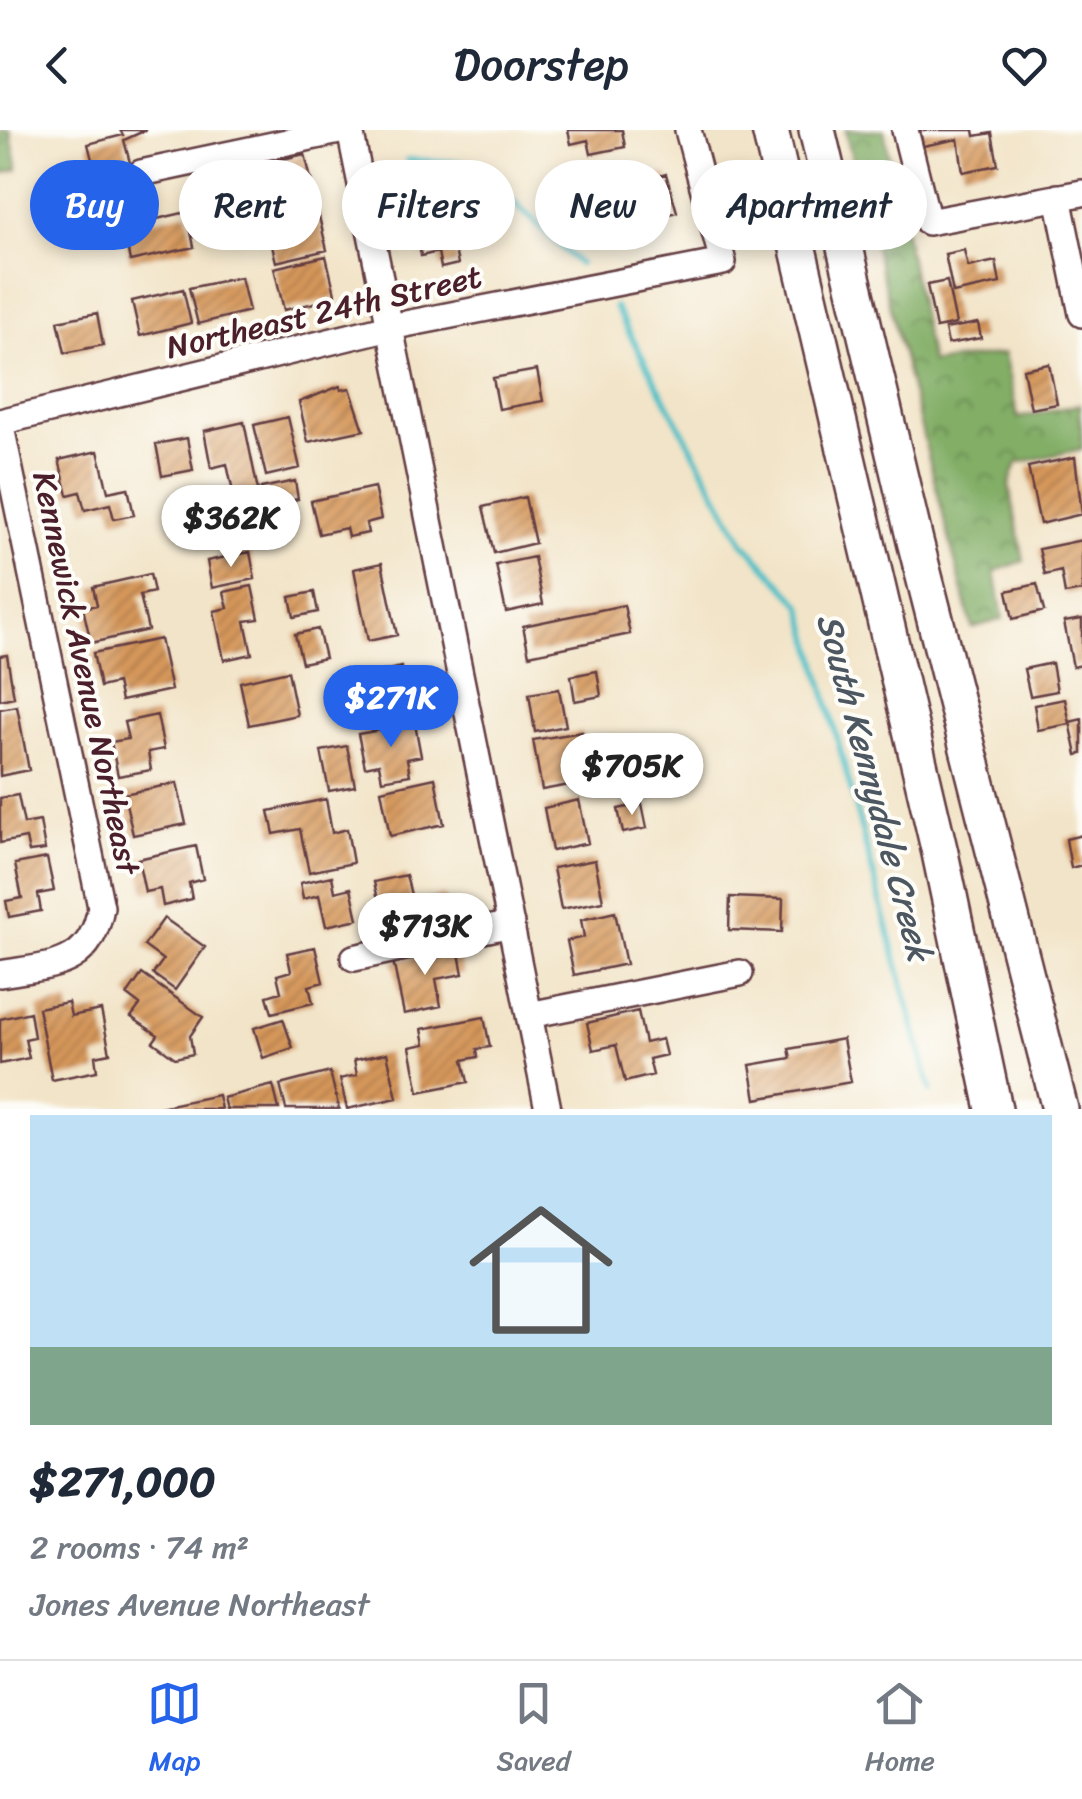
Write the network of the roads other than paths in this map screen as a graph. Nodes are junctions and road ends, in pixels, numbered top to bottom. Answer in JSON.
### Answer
{"nodes":[{"id":1,"x":347,"y":130,"type":"edge"},
{"id":2,"x":688,"y":130,"type":"edge"},
{"id":3,"x":770,"y":130,"type":"edge"},
{"id":4,"x":817,"y":130,"type":"edge"},
{"id":5,"x":904,"y":130,"type":"edge"},
{"id":6,"x":159,"y":169,"type":"edge"},
{"id":7,"x":1070,"y":195,"type":"edge"},
{"id":8,"x":1082,"y":314,"type":"edge"},
{"id":9,"x":390,"y":327,"type":"junction"},
{"id":10,"x":0,"y":422,"type":"edge"},
{"id":11,"x":940,"y":853,"type":"junction"},
{"id":12,"x":510,"y":924,"type":"junction"},
{"id":13,"x":354,"y":958,"type":"dead end"},
{"id":14,"x":740,"y":973,"type":"dead end"},
{"id":15,"x":0,"y":974,"type":"edge"},
{"id":16,"x":529,"y":1015,"type":"junction"},
{"id":17,"x":544,"y":1108,"type":"edge"},
{"id":18,"x":986,"y":1109,"type":"edge"},
{"id":19,"x":994,"y":1109,"type":"edge"},
{"id":20,"x":1056,"y":1109,"type":"edge"}],
"edges":[{"from":1,"to":6,"type":"street"},
{"from":1,"to":9,"type":"street"},
{"from":2,"to":9,"type":"street","name":"Northeast 24th Street"},
{"from":3,"to":11,"type":"highway"},
{"from":4,"to":20,"type":"highway"},
{"from":5,"to":7,"type":"street"},
{"from":7,"to":8,"type":"street"},
{"from":9,"to":10,"type":"street","name":"Northeast 24th Street"},
{"from":9,"to":12,"type":"street"},
{"from":10,"to":15,"type":"street","name":"Kennewick Avenue Northeast"},
{"from":11,"to":18,"type":"highway"},
{"from":11,"to":19,"type":"highway"},
{"from":12,"to":13,"type":"street"},
{"from":12,"to":16,"type":"street"},
{"from":14,"to":16,"type":"street"},
{"from":16,"to":17,"type":"street"}]}
